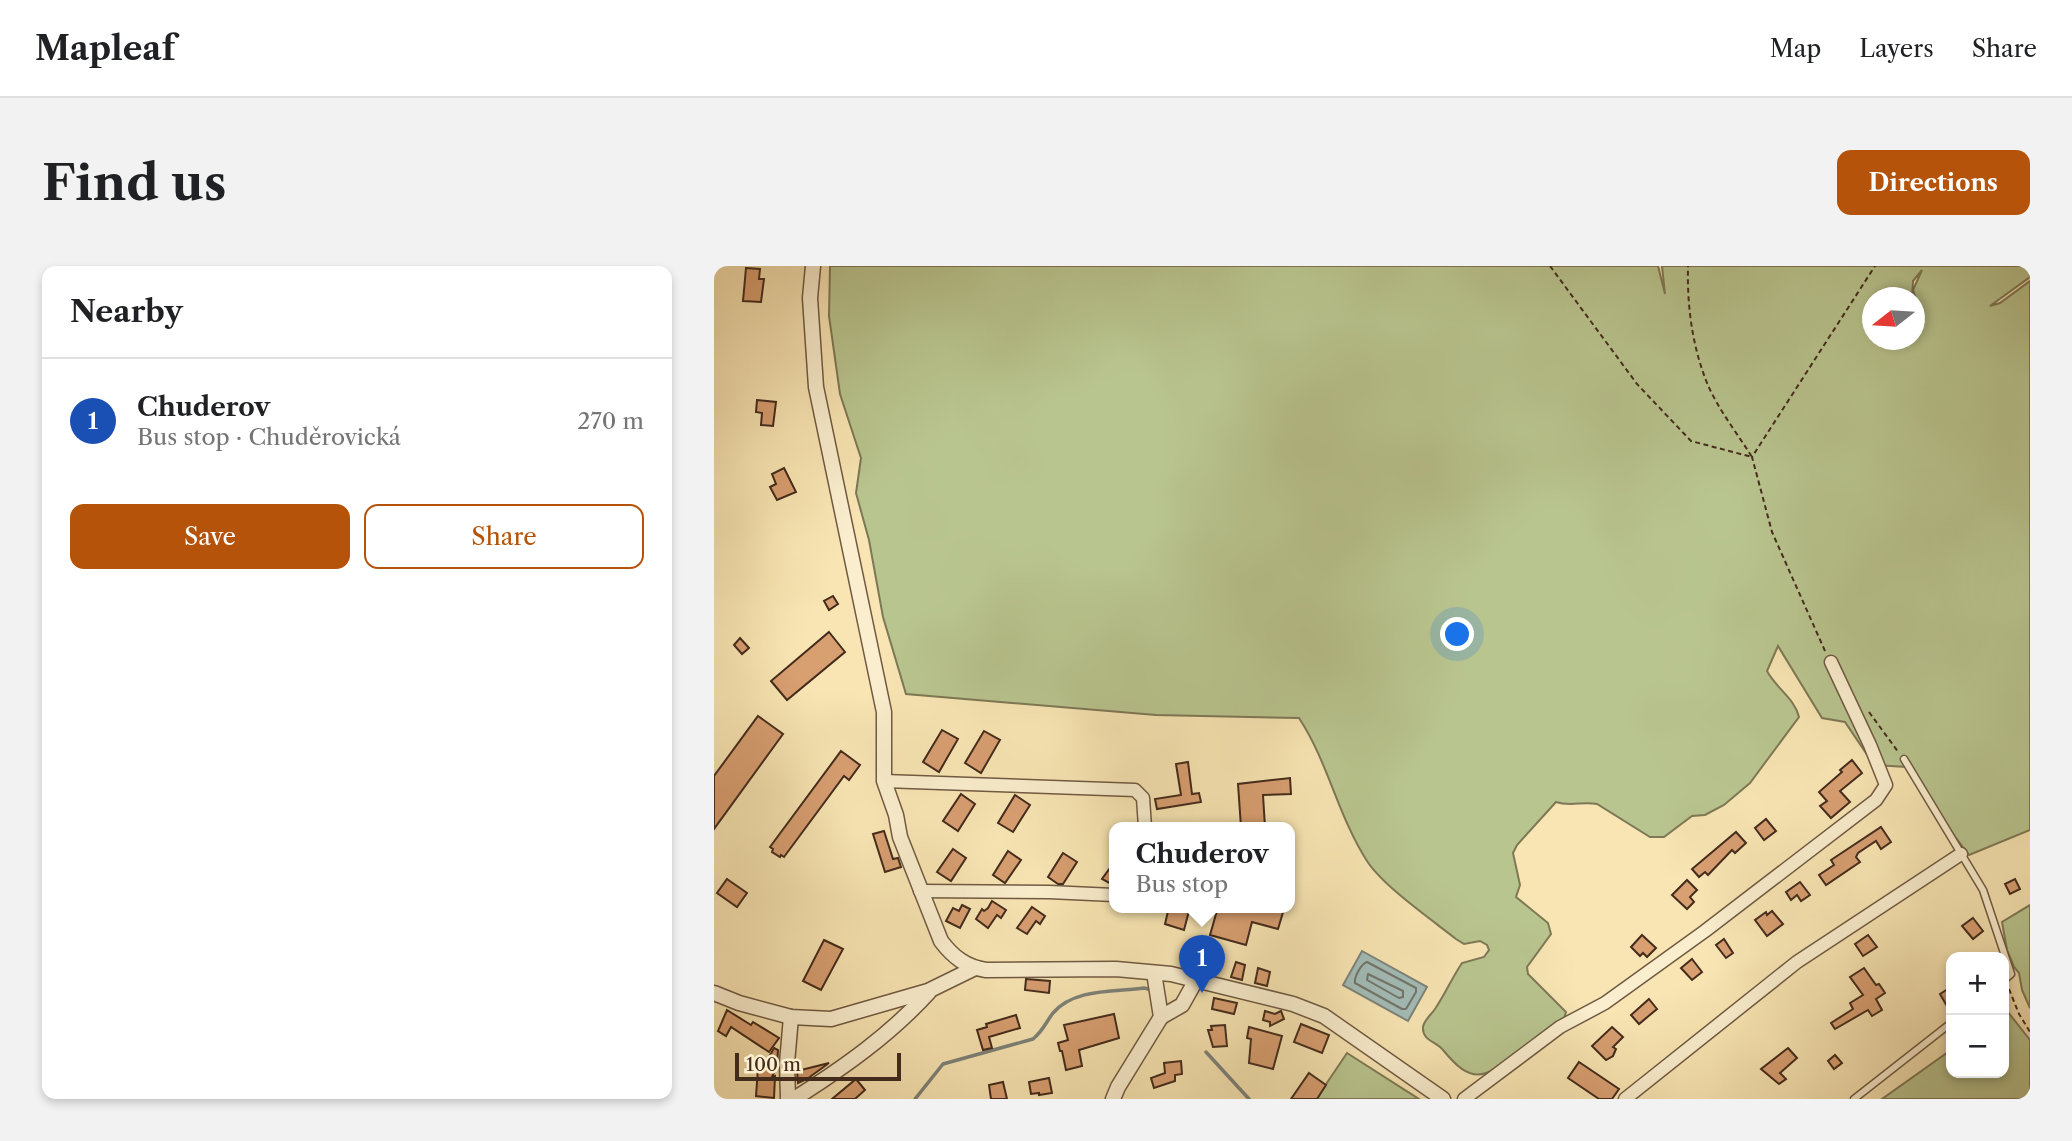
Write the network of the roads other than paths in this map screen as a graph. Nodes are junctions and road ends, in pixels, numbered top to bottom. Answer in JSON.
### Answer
{"nodes":[{"id":1,"x":813,"y":266,"type":"edge"},
{"id":2,"x":1830,"y":662,"type":"road end"},
{"id":3,"x":1904,"y":759,"type":"road end"},
{"id":4,"x":884,"y":781,"type":"junction"},
{"id":5,"x":1145,"y":822,"type":"edge"},
{"id":6,"x":1961,"y":854,"type":"junction"},
{"id":7,"x":920,"y":891,"type":"junction"},
{"id":8,"x":1109,"y":895,"type":"edge"},
{"id":9,"x":2004,"y":952,"type":"edge"},
{"id":10,"x":975,"y":968,"type":"junction"},
{"id":11,"x":1155,"y":978,"type":"junction"},
{"id":12,"x":1196,"y":979,"type":"junction"},
{"id":13,"x":930,"y":990,"type":"junction"},
{"id":14,"x":714,"y":993,"type":"edge"},
{"id":15,"x":1171,"y":1011,"type":"junction"},
{"id":16,"x":791,"y":1017,"type":"junction"},
{"id":17,"x":1946,"y":1027,"type":"edge"},
{"id":18,"x":791,"y":1099,"type":"edge"},
{"id":19,"x":1114,"y":1099,"type":"edge"},
{"id":20,"x":1443,"y":1099,"type":"edge"},
{"id":21,"x":1464,"y":1099,"type":"edge"},
{"id":22,"x":1625,"y":1099,"type":"edge"},
{"id":23,"x":1854,"y":1099,"type":"edge"}],
"edges":[{"from":1,"to":4,"type":"street"},
{"from":2,"to":21,"type":"street"},
{"from":3,"to":6,"type":"lane"},
{"from":4,"to":5,"type":"street"},
{"from":4,"to":7,"type":"street"},
{"from":6,"to":9,"type":"lane"},
{"from":6,"to":22,"type":"street"},
{"from":7,"to":8,"type":"street"},
{"from":7,"to":10,"type":"street"},
{"from":10,"to":11,"type":"street"},
{"from":10,"to":13,"type":"street"},
{"from":11,"to":12,"type":"street"},
{"from":11,"to":15,"type":"street"},
{"from":12,"to":15,"type":"street"},
{"from":12,"to":20,"type":"street"},
{"from":13,"to":16,"type":"street"},
{"from":13,"to":18,"type":"street"},
{"from":14,"to":16,"type":"street"},
{"from":15,"to":19,"type":"street"},
{"from":16,"to":18,"type":"street"},
{"from":17,"to":23,"type":"lane"}]}
